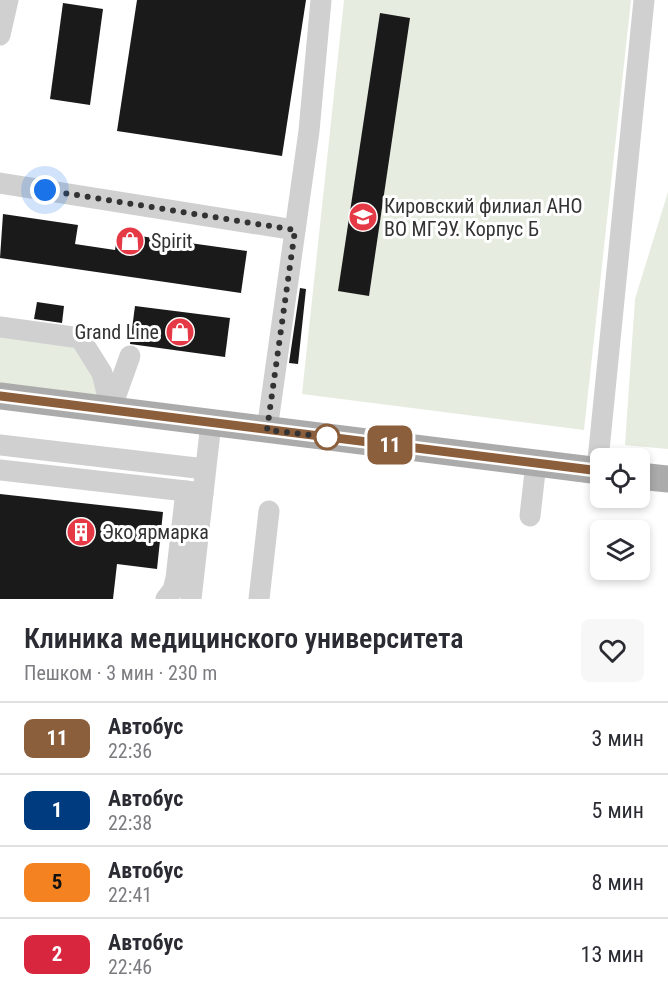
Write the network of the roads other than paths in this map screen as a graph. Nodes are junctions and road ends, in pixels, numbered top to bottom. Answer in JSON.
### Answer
{"nodes":[{"id":1,"x":8,"y":0,"type":"edge"},
{"id":2,"x":321,"y":0,"type":"edge"},
{"id":3,"x":644,"y":0,"type":"edge"},
{"id":4,"x":0,"y":36,"type":"edge"},
{"id":5,"x":0,"y":183,"type":"edge"},
{"id":6,"x":295,"y":230,"type":"junction"},
{"id":7,"x":0,"y":327,"type":"edge"},
{"id":8,"x":130,"y":356,"type":"dead end"},
{"id":9,"x":0,"y":396,"type":"edge"},
{"id":10,"x":111,"y":409,"type":"junction"},
{"id":11,"x":211,"y":423,"type":"junction"},
{"id":12,"x":267,"y":430,"type":"junction"},
{"id":13,"x":0,"y":445,"type":"edge"},
{"id":14,"x":600,"y":448,"type":"edge"},
{"id":15,"x":536,"y":463,"type":"junction"},
{"id":16,"x":206,"y":469,"type":"junction"},
{"id":17,"x":0,"y":470,"type":"edge"},
{"id":18,"x":590,"y":470,"type":"edge"},
{"id":19,"x":650,"y":477,"type":"edge"},
{"id":20,"x":668,"y":479,"type":"edge"},
{"id":21,"x":194,"y":492,"type":"junction"},
{"id":22,"x":269,"y":511,"type":"dead end"},
{"id":23,"x":530,"y":516,"type":"dead end"},
{"id":24,"x":166,"y":599,"type":"edge"},
{"id":25,"x":191,"y":599,"type":"edge"},
{"id":26,"x":259,"y":599,"type":"edge"}],
"edges":[{"from":1,"to":4,"type":"lane"},
{"from":2,"to":6,"type":"lane"},
{"from":3,"to":14,"type":"lane"},
{"from":5,"to":6,"type":"lane"},
{"from":6,"to":12,"type":"lane"},
{"from":7,"to":10,"type":"lane"},
{"from":8,"to":10,"type":"lane"},
{"from":9,"to":10,"type":"main road"},
{"from":10,"to":11,"type":"main road"},
{"from":11,"to":12,"type":"main road"},
{"from":11,"to":16,"type":"lane"},
{"from":12,"to":15,"type":"main road"},
{"from":13,"to":16,"type":"lane"},
{"from":15,"to":18,"type":"main road"},
{"from":15,"to":23,"type":"lane"},
{"from":16,"to":21,"type":"lane"},
{"from":17,"to":21,"type":"lane"},
{"from":19,"to":20,"type":"main road"},
{"from":21,"to":24,"type":"lane"},
{"from":21,"to":25,"type":"lane"},
{"from":22,"to":26,"type":"lane"}]}
